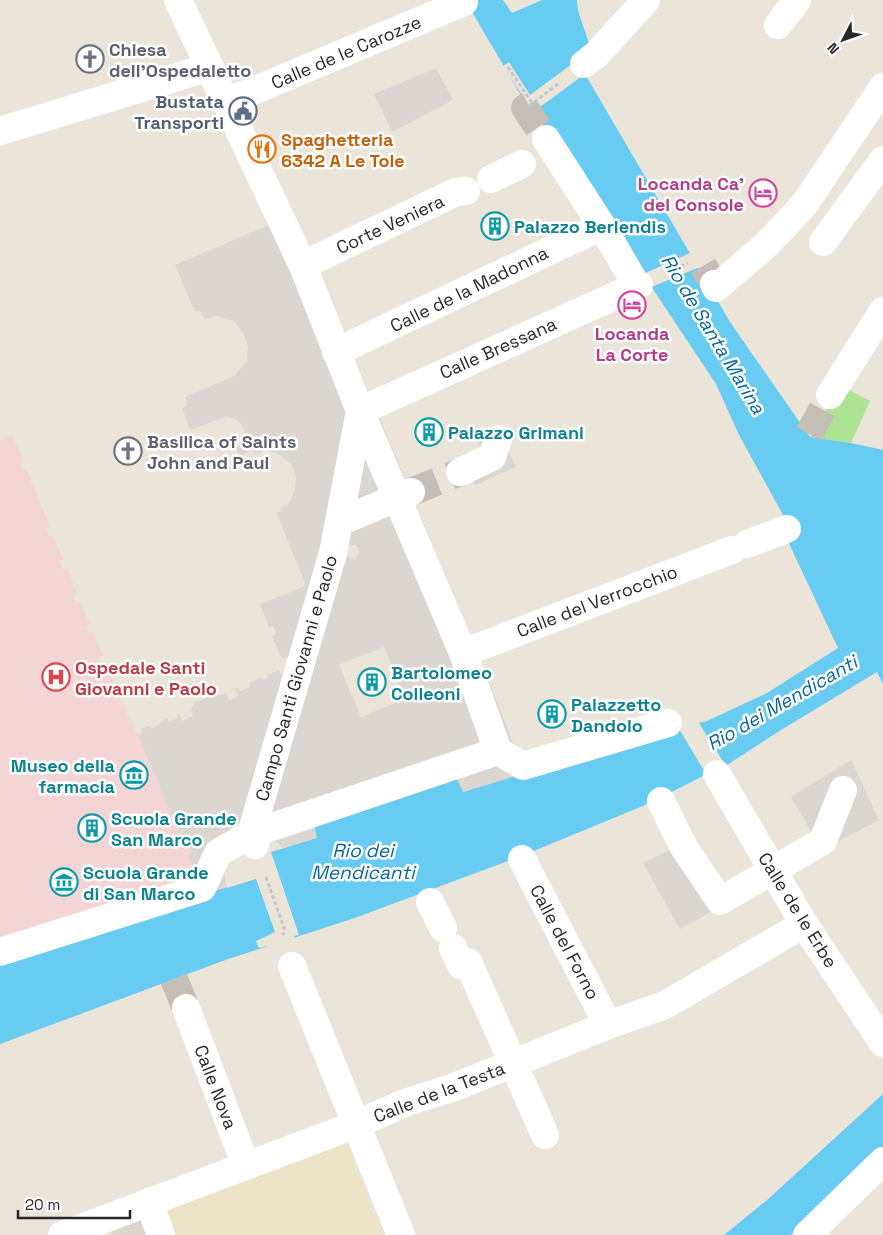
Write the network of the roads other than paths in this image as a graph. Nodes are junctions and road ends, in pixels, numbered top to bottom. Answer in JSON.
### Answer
{"nodes":[{"id":1,"x":178,"y":0,"type":"edge"},
{"id":2,"x":646,"y":0,"type":"edge"},
{"id":3,"x":797,"y":0,"type":"edge"},
{"id":4,"x":464,"y":2,"type":"dead end"},
{"id":5,"x":778,"y":25,"type":"dead end"},
{"id":6,"x":584,"y":64,"type":"dead end"},
{"id":7,"x":210,"y":67,"type":"junction"},
{"id":8,"x":883,"y":87,"type":"edge"},
{"id":9,"x":228,"y":102,"type":"junction"},
{"id":10,"x":0,"y":132,"type":"edge"},
{"id":11,"x":546,"y":139,"type":"tunnel mouth"},
{"id":12,"x":883,"y":160,"type":"edge"},
{"id":13,"x":522,"y":164,"type":"dead end"},
{"id":14,"x":491,"y":179,"type":"dead end"},
{"id":15,"x":466,"y":191,"type":"dead end"},
{"id":16,"x":602,"y":226,"type":"junction"},
{"id":17,"x":823,"y":242,"type":"dead end"},
{"id":18,"x":311,"y":262,"type":"junction"},
{"id":19,"x":714,"y":284,"type":"dead end"},
{"id":20,"x":883,"y":311,"type":"edge"},
{"id":21,"x":336,"y":352,"type":"junction"},
{"id":22,"x":830,"y":395,"type":"tunnel mouth"},
{"id":23,"x":360,"y":411,"type":"junction"},
{"id":24,"x":498,"y":439,"type":"dead end"},
{"id":25,"x":460,"y":472,"type":"tunnel mouth"},
{"id":26,"x":404,"y":495,"type":"junction"},
{"id":27,"x":339,"y":522,"type":"junction"},
{"id":28,"x":788,"y":529,"type":"dead end"},
{"id":29,"x":463,"y":653,"type":"junction"},
{"id":30,"x":668,"y":723,"type":"dead end"},
{"id":31,"x":498,"y":751,"type":"junction"},
{"id":32,"x":718,"y":774,"type":"dead end"},
{"id":33,"x":843,"y":790,"type":"dead end"},
{"id":34,"x":661,"y":802,"type":"dead end"},
{"id":35,"x":253,"y":840,"type":"junction"},
{"id":36,"x":522,"y":859,"type":"dead end"},
{"id":37,"x":772,"y":872,"type":"junction"},
{"id":38,"x":430,"y":902,"type":"dead end"},
{"id":39,"x":804,"y":924,"type":"junction"},
{"id":40,"x":0,"y":952,"type":"edge"},
{"id":41,"x":292,"y":966,"type":"dead end"},
{"id":42,"x":186,"y":1008,"type":"tunnel mouth"},
{"id":43,"x":608,"y":1025,"type":"junction"},
{"id":44,"x":883,"y":1043,"type":"edge"},
{"id":45,"x":515,"y":1063,"type":"junction"},
{"id":46,"x":355,"y":1125,"type":"junction"},
{"id":47,"x":545,"y":1135,"type":"dead end"},
{"id":48,"x":883,"y":1161,"type":"edge"},
{"id":49,"x":246,"y":1166,"type":"junction"},
{"id":50,"x":149,"y":1202,"type":"junction"},
{"id":51,"x":62,"y":1235,"type":"edge"},
{"id":52,"x":161,"y":1235,"type":"edge"},
{"id":53,"x":401,"y":1235,"type":"edge"},
{"id":54,"x":807,"y":1235,"type":"edge"}],
"edges":[{"from":1,"to":7,"type":"street"},
{"from":2,"to":6,"type":"street"},
{"from":3,"to":5,"type":"street"},
{"from":4,"to":9,"type":"street","name":"Calle de le Carozze"},
{"from":7,"to":9,"type":"street"},
{"from":7,"to":10,"type":"street"},
{"from":8,"to":19,"type":"street"},
{"from":9,"to":18,"type":"street"},
{"from":11,"to":16,"type":"street"},
{"from":12,"to":17,"type":"street"},
{"from":13,"to":14,"type":"street"},
{"from":15,"to":18,"type":"street","name":"Corte Veniera"},
{"from":16,"to":21,"type":"street","name":"Calle de la Madonna"},
{"from":16,"to":23,"type":"street","name":"Calle Bressana"},
{"from":18,"to":21,"type":"street"},
{"from":20,"to":22,"type":"street"},
{"from":21,"to":23,"type":"street"},
{"from":23,"to":26,"type":"street"},
{"from":23,"to":27,"type":"street","name":"Campo Santi Giovanni e Paolo"},
{"from":24,"to":25,"type":"street"},
{"from":26,"to":27,"type":"street"},
{"from":26,"to":29,"type":"street"},
{"from":27,"to":35,"type":"street","name":"Campo Santi Giovanni e Paolo"},
{"from":28,"to":29,"type":"street","name":"Calle del Verrocchio"},
{"from":29,"to":31,"type":"street"},
{"from":30,"to":31,"type":"street"},
{"from":31,"to":35,"type":"street","name":"Campo Santi Giovanni e Paolo"},
{"from":32,"to":37,"type":"street","name":"Calle de le Erbe"},
{"from":33,"to":37,"type":"street"},
{"from":34,"to":37,"type":"street"},
{"from":35,"to":40,"type":"street","name":"Campo Santi Giovanni e Paolo"},
{"from":36,"to":43,"type":"street","name":"Calle del Forno"},
{"from":37,"to":39,"type":"street","name":"Calle de le Erbe"},
{"from":38,"to":45,"type":"street"},
{"from":39,"to":43,"type":"street","name":"Calle de la Testa"},
{"from":39,"to":44,"type":"street","name":"Calle de le Erbe"},
{"from":41,"to":46,"type":"street"},
{"from":42,"to":49,"type":"street","name":"Calle Nova"},
{"from":43,"to":45,"type":"street","name":"Calle de la Testa"},
{"from":45,"to":46,"type":"street","name":"Calle de la Testa"},
{"from":45,"to":47,"type":"street"},
{"from":46,"to":49,"type":"street","name":"Calle de la Testa"},
{"from":46,"to":53,"type":"street"},
{"from":48,"to":54,"type":"street"},
{"from":49,"to":50,"type":"street","name":"Calle de la Testa"},
{"from":50,"to":51,"type":"street","name":"Calle de la Testa"},
{"from":50,"to":52,"type":"street"}]}
